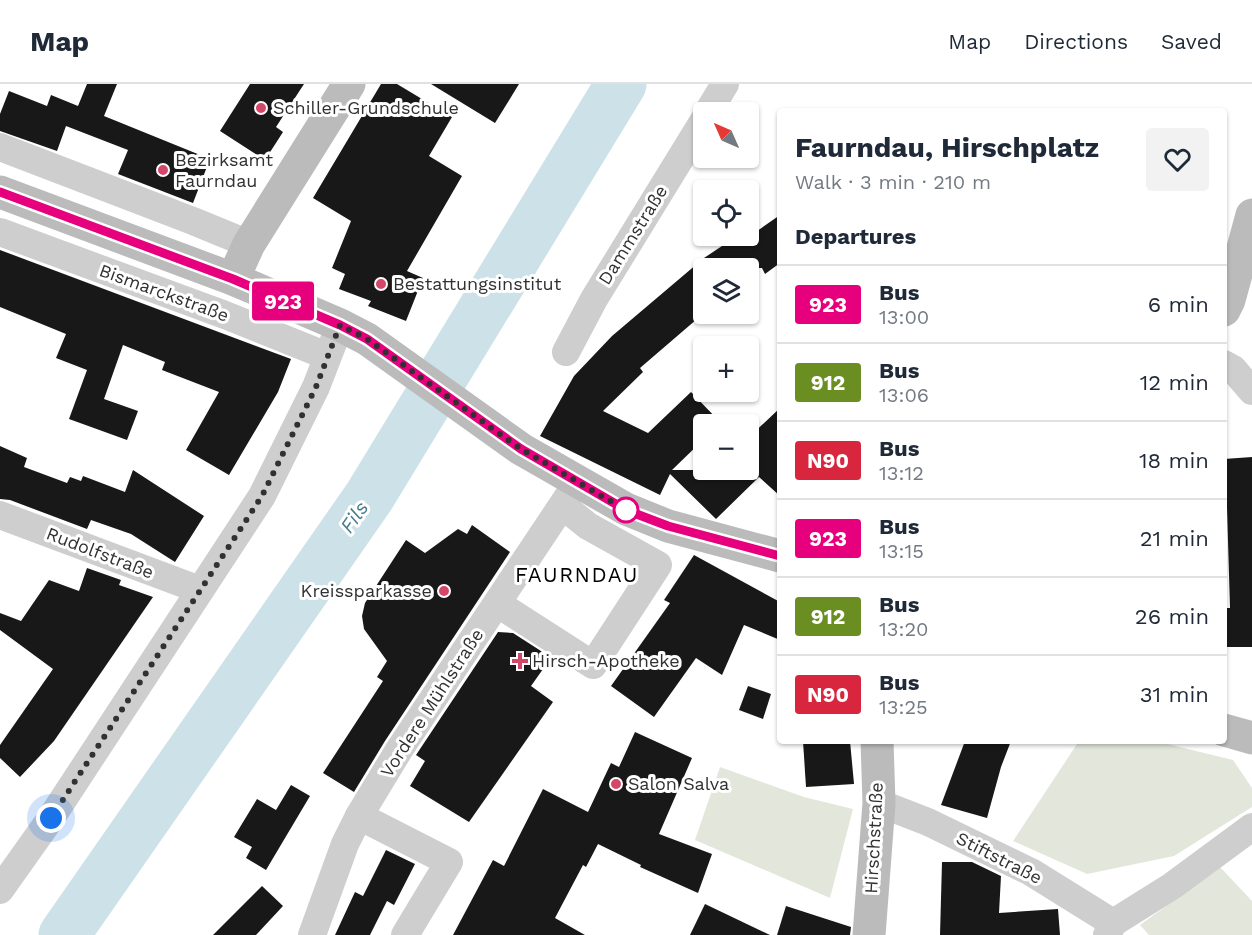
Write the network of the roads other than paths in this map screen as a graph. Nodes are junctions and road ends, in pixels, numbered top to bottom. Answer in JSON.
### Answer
{"nodes":[{"id":1,"x":349,"y":84,"type":"edge"},
{"id":2,"x":725,"y":84,"type":"edge"},
{"id":3,"x":714,"y":102,"type":"edge"},
{"id":4,"x":693,"y":138,"type":"edge"},
{"id":5,"x":0,"y":147,"type":"edge"},
{"id":6,"x":0,"y":192,"type":"edge"},
{"id":7,"x":1252,"y":215,"type":"edge"},
{"id":8,"x":0,"y":232,"type":"edge"},
{"id":9,"x":249,"y":244,"type":"junction"},
{"id":10,"x":233,"y":279,"type":"junction"},
{"id":11,"x":1227,"y":304,"type":"edge"},
{"id":12,"x":340,"y":325,"type":"junction"},
{"id":13,"x":566,"y":351,"type":"dead end"},
{"id":14,"x":327,"y":356,"type":"junction"},
{"id":15,"x":1227,"y":366,"type":"edge"},
{"id":16,"x":1252,"y":391,"type":"edge"},
{"id":17,"x":570,"y":495,"type":"junction"},
{"id":18,"x":0,"y":515,"type":"edge"},
{"id":19,"x":777,"y":555,"type":"edge"},
{"id":20,"x":200,"y":591,"type":"junction"},
{"id":21,"x":504,"y":608,"type":"junction"},
{"id":22,"x":1227,"y":731,"type":"edge"},
{"id":23,"x":1252,"y":738,"type":"edge"},
{"id":24,"x":877,"y":744,"type":"edge"},
{"id":25,"x":879,"y":803,"type":"junction"},
{"id":26,"x":360,"y":816,"type":"junction"},
{"id":27,"x":1252,"y":828,"type":"edge"},
{"id":28,"x":0,"y":891,"type":"edge"},
{"id":29,"x":1110,"y":929,"type":"edge"},
{"id":30,"x":312,"y":935,"type":"edge"},
{"id":31,"x":405,"y":935,"type":"edge"},
{"id":32,"x":869,"y":935,"type":"edge"}],
"edges":[{"from":1,"to":9,"type":"street"},
{"from":2,"to":3,"type":"street"},
{"from":4,"to":13,"type":"street","name":"Dammstraße"},
{"from":5,"to":9,"type":"street"},
{"from":6,"to":10,"type":"street","name":"Bismarckstraße"},
{"from":7,"to":11,"type":"street"},
{"from":8,"to":14,"type":"street","name":"Bismarckstraße"},
{"from":9,"to":10,"type":"street"},
{"from":10,"to":12,"type":"street","name":"Bismarckstraße"},
{"from":12,"to":14,"type":"street"},
{"from":12,"to":17,"type":"street","name":"Bismarckstraße"},
{"from":14,"to":20,"type":"street"},
{"from":15,"to":16,"type":"street"},
{"from":17,"to":19,"type":"street","name":"Bismarckstraße"},
{"from":17,"to":21,"type":"street","name":"Vordere Mühlstraße"},
{"from":17,"to":21,"type":"street"},
{"from":18,"to":20,"type":"street","name":"Rudolfstraße"},
{"from":20,"to":28,"type":"street"},
{"from":21,"to":26,"type":"street","name":"Vordere Mühlstraße"},
{"from":22,"to":23,"type":"street"},
{"from":24,"to":25,"type":"street","name":"Hirschstraße"},
{"from":25,"to":29,"type":"street","name":"Stiftstraße"},
{"from":25,"to":32,"type":"street","name":"Hirschstraße"},
{"from":26,"to":30,"type":"street","name":"Vordere Mühlstraße"},
{"from":26,"to":31,"type":"street"},
{"from":27,"to":29,"type":"street","name":"Stiftstraße"}]}
